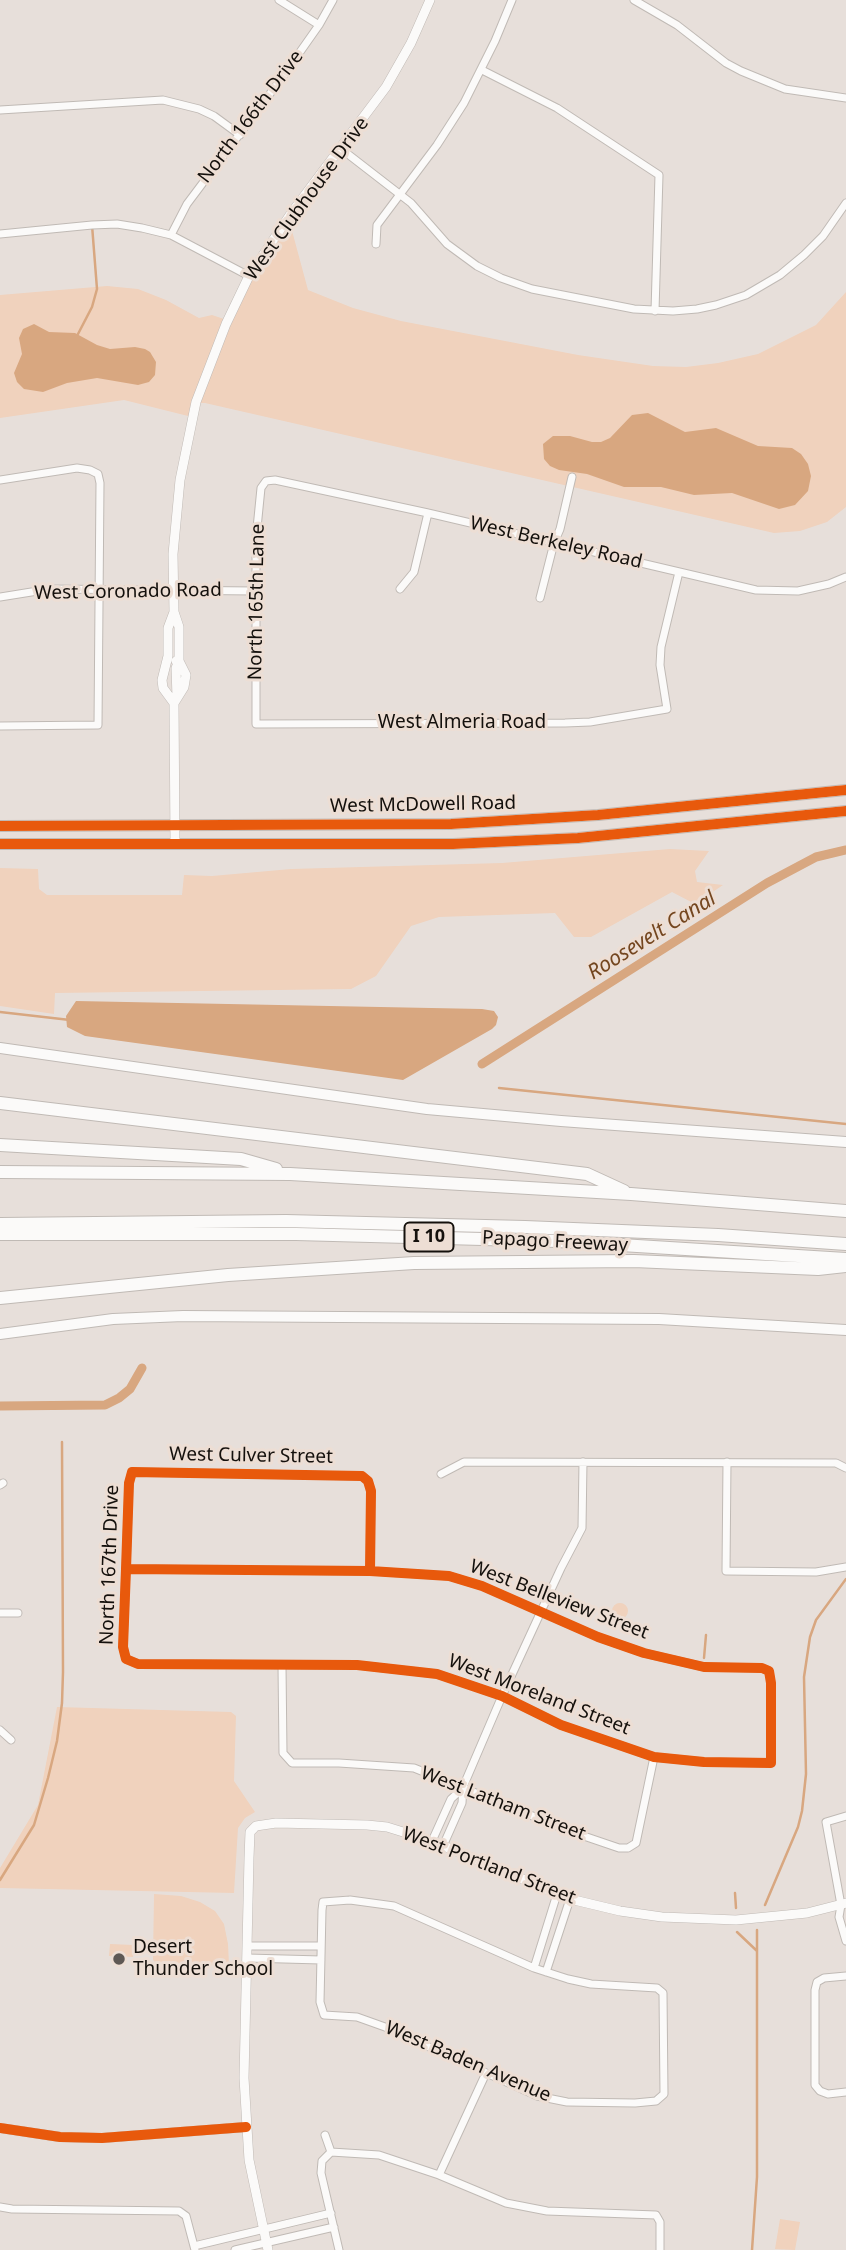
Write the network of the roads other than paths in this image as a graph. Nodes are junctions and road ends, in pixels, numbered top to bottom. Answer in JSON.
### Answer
{"nodes":[{"id":1,"x":279,"y":0,"type":"edge"},
{"id":2,"x":333,"y":0,"type":"edge"},
{"id":3,"x":430,"y":0,"type":"edge"},
{"id":4,"x":512,"y":0,"type":"edge"},
{"id":5,"x":635,"y":0,"type":"edge"},
{"id":6,"x":319,"y":25,"type":"junction"},
{"id":7,"x":482,"y":70,"type":"junction"},
{"id":8,"x":846,"y":98,"type":"edge"},
{"id":9,"x":0,"y":110,"type":"edge"},
{"id":10,"x":240,"y":135,"type":"junction"},
{"id":11,"x":340,"y":148,"type":"junction"},
{"id":12,"x":400,"y":194,"type":"junction"},
{"id":13,"x":846,"y":203,"type":"edge"},
{"id":14,"x":0,"y":234,"type":"edge"},
{"id":15,"x":171,"y":235,"type":"junction"},
{"id":16,"x":376,"y":244,"type":"dead end"},
{"id":17,"x":249,"y":275,"type":"junction"},
{"id":18,"x":655,"y":311,"type":"junction"},
{"id":19,"x":572,"y":477,"type":"dead end"},
{"id":20,"x":0,"y":480,"type":"edge"},
{"id":21,"x":266,"y":481,"type":"joint"},
{"id":22,"x":428,"y":513,"type":"junction"},
{"id":23,"x":554,"y":543,"type":"junction"},
{"id":24,"x":679,"y":572,"type":"junction"},
{"id":25,"x":846,"y":577,"type":"edge"},
{"id":26,"x":100,"y":589,"type":"junction"},
{"id":27,"x":400,"y":589,"type":"dead end"},
{"id":28,"x":174,"y":590,"type":"junction"},
{"id":29,"x":256,"y":590,"type":"junction"},
{"id":30,"x":0,"y":597,"type":"edge"},
{"id":31,"x":540,"y":598,"type":"dead end"},
{"id":32,"x":174,"y":612,"type":"junction"},
{"id":33,"x":167,"y":661,"type":"junction"},
{"id":34,"x":179,"y":661,"type":"junction"},
{"id":35,"x":175,"y":700,"type":"junction"},
{"id":36,"x":256,"y":724,"type":"joint"},
{"id":37,"x":0,"y":726,"type":"edge"},
{"id":38,"x":846,"y":790,"type":"edge"},
{"id":39,"x":846,"y":811,"type":"edge"},
{"id":40,"x":0,"y":826,"type":"edge"},
{"id":41,"x":174,"y":826,"type":"junction"},
{"id":42,"x":0,"y":844,"type":"edge"},
{"id":43,"x":174,"y":844,"type":"junction"},
{"id":44,"x":0,"y":1048,"type":"edge"},
{"id":45,"x":0,"y":1102,"type":"edge"},
{"id":46,"x":846,"y":1142,"type":"edge"},
{"id":47,"x":0,"y":1145,"type":"edge"},
{"id":48,"x":0,"y":1172,"type":"edge"},
{"id":49,"x":290,"y":1174,"type":"junction"},
{"id":50,"x":631,"y":1194,"type":"junction"},
{"id":51,"x":846,"y":1211,"type":"edge"},
{"id":52,"x":0,"y":1224,"type":"edge"},
{"id":53,"x":4,"y":1235,"type":"edge"},
{"id":54,"x":846,"y":1244,"type":"edge"},
{"id":55,"x":846,"y":1259,"type":"edge"},
{"id":56,"x":846,"y":1265,"type":"edge"},
{"id":57,"x":0,"y":1298,"type":"edge"},
{"id":58,"x":846,"y":1330,"type":"edge"},
{"id":59,"x":0,"y":1334,"type":"edge"},
{"id":60,"x":583,"y":1462,"type":"junction"},
{"id":61,"x":727,"y":1462,"type":"junction"},
{"id":62,"x":846,"y":1468,"type":"edge"},
{"id":63,"x":132,"y":1472,"type":"joint"},
{"id":64,"x":441,"y":1474,"type":"dead end"},
{"id":65,"x":846,"y":1567,"type":"edge"},
{"id":66,"x":126,"y":1569,"type":"junction"},
{"id":67,"x":370,"y":1571,"type":"junction"},
{"id":68,"x":540,"y":1612,"type":"junction"},
{"id":69,"x":0,"y":1613,"type":"edge"},
{"id":70,"x":18,"y":1613,"type":"dead end"},
{"id":71,"x":126,"y":1660,"type":"joint"},
{"id":72,"x":282,"y":1666,"type":"junction"},
{"id":73,"x":502,"y":1696,"type":"junction"},
{"id":74,"x":0,"y":1730,"type":"edge"},
{"id":75,"x":11,"y":1740,"type":"dead end"},
{"id":76,"x":654,"y":1757,"type":"junction"},
{"id":77,"x":771,"y":1763,"type":"joint"},
{"id":78,"x":463,"y":1787,"type":"junction"},
{"id":79,"x":846,"y":1816,"type":"edge"},
{"id":80,"x":432,"y":1841,"type":"junction"},
{"id":81,"x":443,"y":1846,"type":"junction"},
{"id":82,"x":557,"y":1894,"type":"junction"},
{"id":83,"x":570,"y":1899,"type":"junction"},
{"id":84,"x":844,"y":1906,"type":"edge"},
{"id":85,"x":846,"y":1941,"type":"edge"},
{"id":86,"x":247,"y":1946,"type":"junction"},
{"id":87,"x":321,"y":1946,"type":"junction"},
{"id":88,"x":247,"y":1958,"type":"junction"},
{"id":89,"x":321,"y":1960,"type":"junction"},
{"id":90,"x":534,"y":1968,"type":"junction"},
{"id":91,"x":546,"y":1972,"type":"junction"},
{"id":92,"x":846,"y":1976,"type":"edge"},
{"id":93,"x":486,"y":2073,"type":"junction"},
{"id":94,"x":846,"y":2092,"type":"edge"},
{"id":95,"x":246,"y":2127,"type":"junction"},
{"id":96,"x":0,"y":2128,"type":"edge"},
{"id":97,"x":325,"y":2135,"type":"dead end"},
{"id":98,"x":331,"y":2152,"type":"junction"},
{"id":99,"x":439,"y":2175,"type":"junction"},
{"id":100,"x":0,"y":2207,"type":"edge"},
{"id":101,"x":331,"y":2213,"type":"junction"},
{"id":102,"x":334,"y":2227,"type":"junction"},
{"id":103,"x":263,"y":2230,"type":"junction"},
{"id":104,"x":267,"y":2246,"type":"edge"},
{"id":105,"x":195,"y":2248,"type":"edge"},
{"id":106,"x":235,"y":2250,"type":"edge"},
{"id":107,"x":339,"y":2250,"type":"edge"},
{"id":108,"x":660,"y":2250,"type":"edge"}],
"edges":[{"from":1,"to":6,"type":"street"},
{"from":2,"to":6,"type":"street","name":"North 166th Drive"},
{"from":3,"to":11,"type":"street","name":"West Clubhouse Drive"},
{"from":4,"to":7,"type":"street"},
{"from":5,"to":8,"type":"street"},
{"from":6,"to":10,"type":"street","name":"North 166th Drive"},
{"from":7,"to":12,"type":"street"},
{"from":7,"to":18,"type":"street"},
{"from":9,"to":10,"type":"street"},
{"from":10,"to":15,"type":"street","name":"North 166th Drive"},
{"from":11,"to":12,"type":"street"},
{"from":11,"to":17,"type":"street","name":"West Clubhouse Drive"},
{"from":12,"to":16,"type":"street"},
{"from":12,"to":18,"type":"street"},
{"from":13,"to":18,"type":"street"},
{"from":14,"to":15,"type":"street"},
{"from":15,"to":17,"type":"street"},
{"from":17,"to":28,"type":"street","name":"West Clubhouse Drive"},
{"from":19,"to":23,"type":"street"},
{"from":20,"to":26,"type":"street"},
{"from":21,"to":22,"type":"street","name":"West Berkeley Road"},
{"from":21,"to":29,"type":"street","name":"North 165th Lane"},
{"from":22,"to":23,"type":"street","name":"West Berkeley Road"},
{"from":22,"to":27,"type":"street"},
{"from":23,"to":24,"type":"street","name":"West Berkeley Road"},
{"from":23,"to":31,"type":"street"},
{"from":24,"to":25,"type":"street","name":"West Berkeley Road"},
{"from":24,"to":36,"type":"street","name":"West Almeria Road"},
{"from":26,"to":28,"type":"street","name":"West Coronado Road"},
{"from":26,"to":30,"type":"street","name":"West Coronado Road"},
{"from":26,"to":37,"type":"street"},
{"from":28,"to":29,"type":"street","name":"West Coronado Road"},
{"from":28,"to":32,"type":"street","name":"West Clubhouse Drive"},
{"from":29,"to":36,"type":"street","name":"North 165th Lane"},
{"from":32,"to":33,"type":"street","name":"West Clubhouse Drive"},
{"from":32,"to":34,"type":"street","name":"West Clubhouse Drive"},
{"from":33,"to":34,"type":"street"},
{"from":33,"to":35,"type":"street","name":"West Clubhouse Drive"},
{"from":34,"to":35,"type":"street","name":"West Clubhouse Drive"},
{"from":35,"to":41,"type":"street","name":"West Clubhouse Drive"},
{"from":38,"to":41,"type":"main road","name":"West McDowell Road"},
{"from":39,"to":43,"type":"main road","name":"West McDowell Road"},
{"from":40,"to":41,"type":"main road","name":"West McDowell Road"},
{"from":41,"to":43,"type":"street","name":"West Clubhouse Drive"},
{"from":42,"to":43,"type":"main road","name":"West McDowell Road"},
{"from":44,"to":46,"type":"main road"},
{"from":45,"to":50,"type":"highway"},
{"from":47,"to":49,"type":"highway"},
{"from":48,"to":49,"type":"highway"},
{"from":49,"to":50,"type":"highway"},
{"from":50,"to":51,"type":"highway"},
{"from":52,"to":54,"type":"highway"},
{"from":53,"to":55,"type":"highway","name":"Papago Freeway","number":"I 10"},
{"from":56,"to":57,"type":"highway"},
{"from":58,"to":59,"type":"main road"},
{"from":60,"to":61,"type":"street"},
{"from":60,"to":64,"type":"street"},
{"from":60,"to":68,"type":"street"},
{"from":61,"to":62,"type":"street"},
{"from":61,"to":65,"type":"street"},
{"from":63,"to":66,"type":"street","name":"North 167th Drive"},
{"from":63,"to":67,"type":"street","name":"West Culver Street"},
{"from":66,"to":67,"type":"street","name":"West Belleview Street"},
{"from":66,"to":71,"type":"street","name":"North 167th Drive"},
{"from":67,"to":68,"type":"street","name":"West Belleview Street"},
{"from":68,"to":73,"type":"street"},
{"from":68,"to":77,"type":"street","name":"West Belleview Street"},
{"from":69,"to":70,"type":"street"},
{"from":71,"to":72,"type":"street","name":"West Moreland Street"},
{"from":72,"to":73,"type":"street","name":"West Moreland Street"},
{"from":72,"to":78,"type":"street","name":"West Latham Street"},
{"from":73,"to":76,"type":"street","name":"West Moreland Street"},
{"from":73,"to":78,"type":"street"},
{"from":74,"to":75,"type":"street"},
{"from":76,"to":77,"type":"street","name":"West Moreland Street"},
{"from":76,"to":78,"type":"street","name":"West Latham Street"},
{"from":78,"to":80,"type":"street"},
{"from":78,"to":81,"type":"street"},
{"from":79,"to":84,"type":"street"},
{"from":80,"to":81,"type":"street","name":"West Portland Street"},
{"from":80,"to":86,"type":"street","name":"West Portland Street"},
{"from":81,"to":82,"type":"street","name":"West Portland Street"},
{"from":82,"to":83,"type":"street","name":"West Portland Street"},
{"from":82,"to":90,"type":"street"},
{"from":83,"to":84,"type":"street","name":"West Portland Street"},
{"from":83,"to":91,"type":"street"},
{"from":84,"to":85,"type":"street"},
{"from":86,"to":87,"type":"street"},
{"from":86,"to":88,"type":"street"},
{"from":87,"to":89,"type":"street"},
{"from":87,"to":90,"type":"street"},
{"from":88,"to":89,"type":"street"},
{"from":88,"to":95,"type":"street"},
{"from":89,"to":93,"type":"street","name":"West Baden Avenue"},
{"from":90,"to":91,"type":"street"},
{"from":91,"to":93,"type":"street","name":"West Baden Avenue"},
{"from":92,"to":94,"type":"street"},
{"from":93,"to":99,"type":"street"},
{"from":95,"to":96,"type":"street"},
{"from":95,"to":103,"type":"street"},
{"from":97,"to":98,"type":"street"},
{"from":98,"to":99,"type":"street"},
{"from":98,"to":101,"type":"street"},
{"from":99,"to":108,"type":"street"},
{"from":100,"to":105,"type":"street"},
{"from":101,"to":102,"type":"street"},
{"from":101,"to":103,"type":"street"},
{"from":102,"to":104,"type":"street"},
{"from":102,"to":107,"type":"street"},
{"from":103,"to":104,"type":"street"},
{"from":103,"to":105,"type":"street"},
{"from":104,"to":106,"type":"street"}]}
